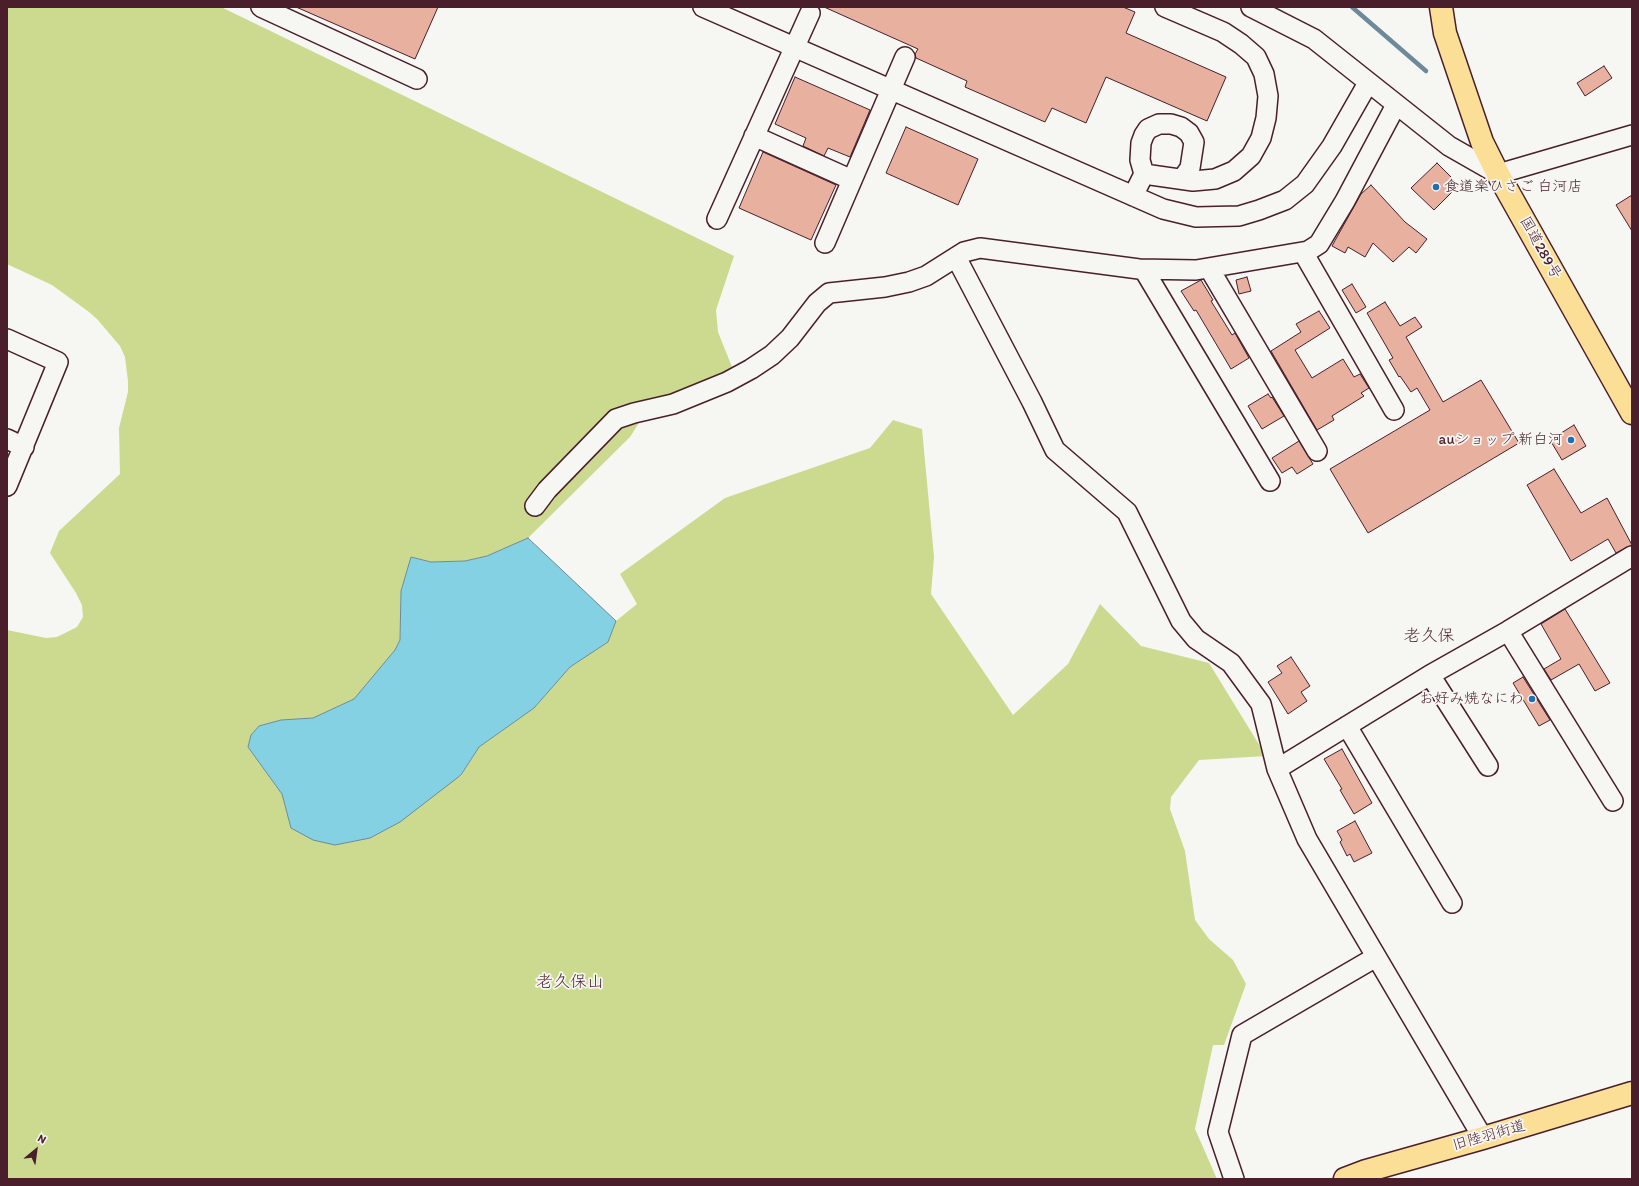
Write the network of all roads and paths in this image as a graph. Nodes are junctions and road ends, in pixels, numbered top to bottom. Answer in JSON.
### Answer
{"nodes":[{"id":1,"x":261,"y":7,"type":"edge"},
{"id":2,"x":703,"y":7,"type":"edge"},
{"id":3,"x":1165,"y":7,"type":"edge"},
{"id":4,"x":1251,"y":7,"type":"edge"},
{"id":5,"x":1441,"y":7,"type":"edge"},
{"id":6,"x":810,"y":12,"type":"dead end"},
{"id":7,"x":794,"y":47,"type":"junction"},
{"id":8,"x":905,"y":57,"type":"dead end"},
{"id":9,"x":417,"y":79,"type":"dead end"},
{"id":10,"x":1368,"y":83,"type":"junction"},
{"id":11,"x":891,"y":89,"type":"junction"},
{"id":12,"x":1396,"y":104,"type":"junction"},
{"id":13,"x":1632,"y":135,"type":"edge"},
{"id":14,"x":754,"y":136,"type":"junction"},
{"id":15,"x":1144,"y":174,"type":"junction"},
{"id":16,"x":1498,"y":174,"type":"junction"},
{"id":17,"x":852,"y":180,"type":"junction"},
{"id":18,"x":1182,"y":180,"type":"junction"},
{"id":19,"x":1133,"y":196,"type":"junction"},
{"id":20,"x":717,"y":219,"type":"dead end"},
{"id":21,"x":825,"y":243,"type":"dead end"},
{"id":22,"x":1302,"y":252,"type":"junction"},
{"id":23,"x":956,"y":256,"type":"junction"},
{"id":24,"x":1209,"y":268,"type":"junction"},
{"id":25,"x":1144,"y":270,"type":"junction"},
{"id":26,"x":7,"y":339,"type":"edge"},
{"id":27,"x":1630,"y":406,"type":"edge"},
{"id":28,"x":1394,"y":410,"type":"dead end"},
{"id":29,"x":15,"y":443,"type":"edge"},
{"id":30,"x":1317,"y":451,"type":"dead end"},
{"id":31,"x":1270,"y":481,"type":"dead end"},
{"id":32,"x":7,"y":486,"type":"edge"},
{"id":33,"x":535,"y":506,"type":"dead end"},
{"id":34,"x":1632,"y":556,"type":"edge"},
{"id":35,"x":1508,"y":631,"type":"junction"},
{"id":36,"x":1430,"y":675,"type":"junction"},
{"id":37,"x":1347,"y":726,"type":"junction"},
{"id":38,"x":1488,"y":766,"type":"dead end"},
{"id":39,"x":1277,"y":768,"type":"junction"},
{"id":40,"x":1613,"y":801,"type":"dead end"},
{"id":41,"x":1452,"y":903,"type":"dead end"},
{"id":42,"x":1376,"y":957,"type":"junction"},
{"id":43,"x":1632,"y":1093,"type":"edge"},
{"id":44,"x":1483,"y":1138,"type":"junction"},
{"id":45,"x":1234,"y":1179,"type":"edge"},
{"id":46,"x":1345,"y":1179,"type":"edge"}],
"edges":[{"from":1,"to":9,"type":"street"},
{"from":2,"to":7,"type":"street"},
{"from":3,"to":18,"type":"street"},
{"from":4,"to":10,"type":"street"},
{"from":5,"to":16,"type":"highway","name":"国道289号"},
{"from":6,"to":7,"type":"street"},
{"from":7,"to":11,"type":"street"},
{"from":7,"to":14,"type":"street"},
{"from":8,"to":11,"type":"street"},
{"from":10,"to":12,"type":"street"},
{"from":10,"to":19,"type":"street"},
{"from":11,"to":17,"type":"street"},
{"from":11,"to":19,"type":"street"},
{"from":12,"to":16,"type":"street"},
{"from":12,"to":22,"type":"street"},
{"from":13,"to":16,"type":"street"},
{"from":14,"to":17,"type":"street"},
{"from":14,"to":20,"type":"street"},
{"from":15,"to":18,"type":"street"},
{"from":15,"to":18,"type":"street"},
{"from":15,"to":19,"type":"street"},
{"from":16,"to":27,"type":"highway","name":"国道289号"},
{"from":17,"to":21,"type":"street"},
{"from":22,"to":24,"type":"street"},
{"from":22,"to":28,"type":"street"},
{"from":23,"to":25,"type":"street"},
{"from":23,"to":33,"type":"street"},
{"from":23,"to":39,"type":"street"},
{"from":24,"to":25,"type":"street"},
{"from":24,"to":30,"type":"street"},
{"from":25,"to":31,"type":"street"},
{"from":26,"to":29,"type":"street"},
{"from":29,"to":32,"type":"street"},
{"from":34,"to":35,"type":"street"},
{"from":35,"to":36,"type":"street"},
{"from":35,"to":40,"type":"street"},
{"from":36,"to":37,"type":"street"},
{"from":36,"to":38,"type":"street"},
{"from":37,"to":39,"type":"street"},
{"from":37,"to":41,"type":"street"},
{"from":39,"to":42,"type":"street"},
{"from":42,"to":44,"type":"street"},
{"from":42,"to":45,"type":"street"},
{"from":43,"to":44,"type":"highway","name":"旧陸羽街道"},
{"from":44,"to":46,"type":"highway","name":"旧陸羽街道"}]}
